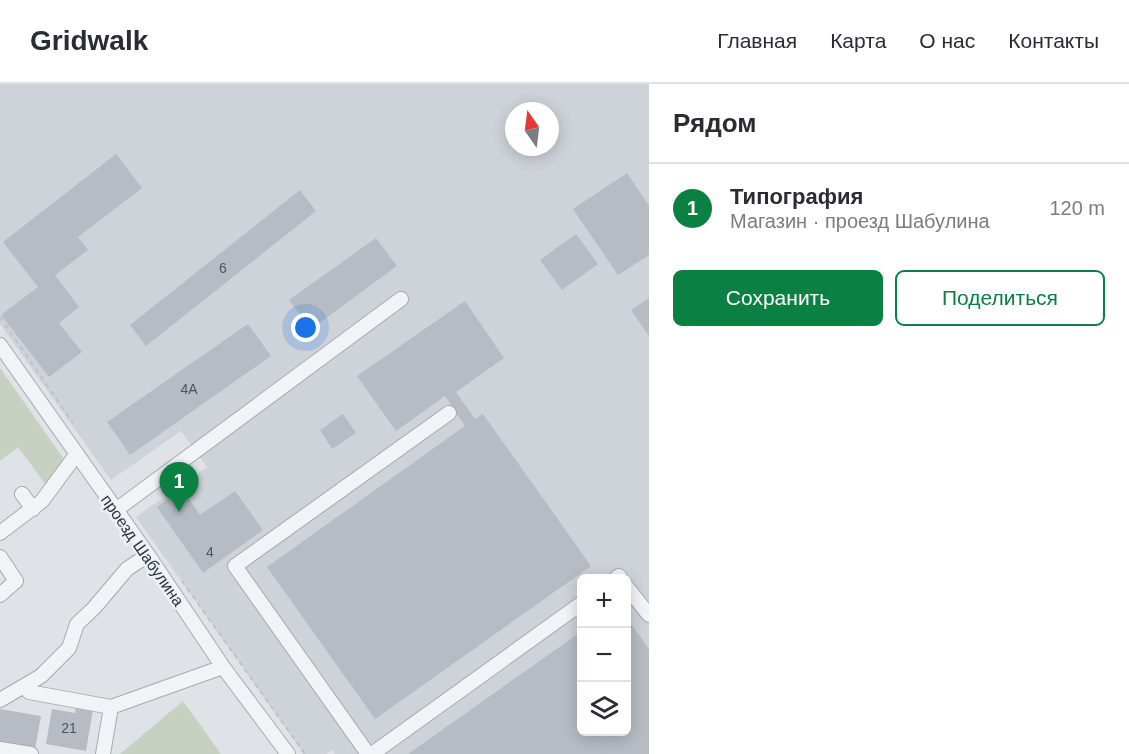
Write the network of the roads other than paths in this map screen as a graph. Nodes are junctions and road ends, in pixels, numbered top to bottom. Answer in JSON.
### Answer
{"nodes":[{"id":1,"x":401,"y":299,"type":"dead end"},
{"id":2,"x":0,"y":345,"type":"edge"},
{"id":3,"x":449,"y":413,"type":"dead end"},
{"id":4,"x":76,"y":455,"type":"junction"},
{"id":5,"x":22,"y":494,"type":"dead end"},
{"id":6,"x":33,"y":509,"type":"junction"},
{"id":7,"x":116,"y":510,"type":"junction"},
{"id":8,"x":0,"y":533,"type":"edge"},
{"id":9,"x":148,"y":555,"type":"junction"},
{"id":10,"x":0,"y":557,"type":"edge"},
{"id":11,"x":631,"y":591,"type":"edge"},
{"id":12,"x":0,"y":595,"type":"edge"},
{"id":13,"x":577,"y":607,"type":"edge"},
{"id":14,"x":649,"y":615,"type":"edge"},
{"id":15,"x":223,"y":667,"type":"junction"},
{"id":16,"x":29,"y":692,"type":"dead end"},
{"id":17,"x":0,"y":700,"type":"edge"},
{"id":18,"x":111,"y":707,"type":"junction"},
{"id":19,"x":0,"y":749,"type":"edge"},
{"id":20,"x":31,"y":754,"type":"edge"},
{"id":21,"x":103,"y":754,"type":"edge"},
{"id":22,"x":288,"y":754,"type":"edge"},
{"id":23,"x":370,"y":754,"type":"edge"}],
"edges":[{"from":1,"to":7,"type":"street"},
{"from":2,"to":4,"type":"street","name":"проезд Шабулина"},
{"from":3,"to":23,"type":"street"},
{"from":4,"to":6,"type":"street"},
{"from":4,"to":7,"type":"street","name":"проезд Шабулина"},
{"from":5,"to":6,"type":"street"},
{"from":6,"to":8,"type":"street"},
{"from":7,"to":9,"type":"street","name":"проезд Шабулина"},
{"from":9,"to":15,"type":"street","name":"проезд Шабулина"},
{"from":9,"to":17,"type":"street"},
{"from":10,"to":12,"type":"street"},
{"from":11,"to":14,"type":"street"},
{"from":13,"to":23,"type":"street"},
{"from":15,"to":18,"type":"street"},
{"from":15,"to":22,"type":"street","name":"проезд Шабулина"},
{"from":16,"to":18,"type":"street"},
{"from":18,"to":21,"type":"street"},
{"from":19,"to":20,"type":"street"}]}
